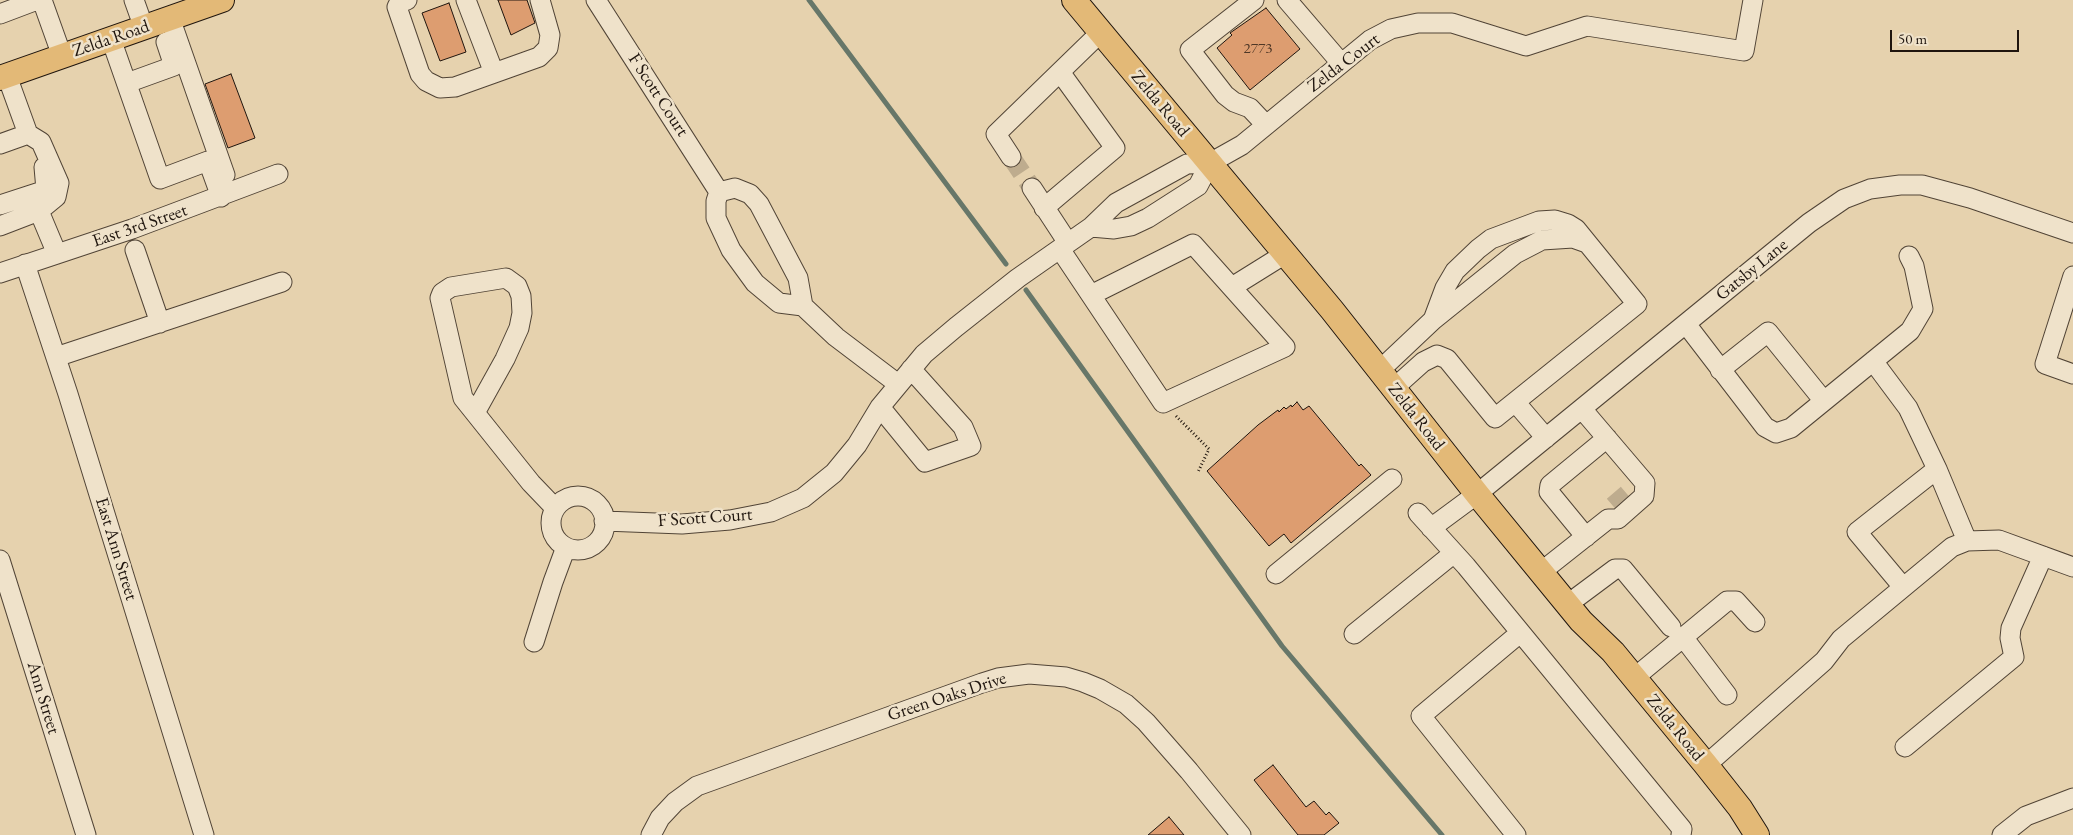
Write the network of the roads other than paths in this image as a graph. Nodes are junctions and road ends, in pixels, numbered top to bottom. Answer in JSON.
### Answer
{"nodes":[{"id":1,"x":37,"y":0,"type":"edge"},
{"id":2,"x":42,"y":0,"type":"edge"},
{"id":3,"x":134,"y":0,"type":"edge"},
{"id":4,"x":222,"y":0,"type":"edge"},
{"id":5,"x":407,"y":0,"type":"edge"},
{"id":6,"x":466,"y":0,"type":"edge"},
{"id":7,"x":540,"y":0,"type":"edge"},
{"id":8,"x":1074,"y":0,"type":"edge"},
{"id":9,"x":1254,"y":0,"type":"edge"},
{"id":10,"x":1287,"y":0,"type":"edge"},
{"id":11,"x":1753,"y":0,"type":"edge"},
{"id":12,"x":605,"y":4,"type":"edge"},
{"id":13,"x":0,"y":14,"type":"edge"},
{"id":14,"x":157,"y":23,"type":"junction"},
{"id":15,"x":1100,"y":33,"type":"junction"},
{"id":16,"x":111,"y":39,"type":"junction"},
{"id":17,"x":62,"y":56,"type":"junction"},
{"id":18,"x":1341,"y":64,"type":"junction"},
{"id":19,"x":1060,"y":72,"type":"junction"},
{"id":20,"x":494,"y":73,"type":"junction"},
{"id":21,"x":3,"y":77,"type":"edge"},
{"id":22,"x":127,"y":83,"type":"junction"},
{"id":23,"x":1266,"y":125,"type":"junction"},
{"id":24,"x":34,"y":138,"type":"junction"},
{"id":25,"x":0,"y":144,"type":"edge"},
{"id":26,"x":1011,"y":157,"type":"tunnel mouth"},
{"id":27,"x":1210,"y":163,"type":"junction"},
{"id":28,"x":278,"y":174,"type":"dead end"},
{"id":29,"x":1032,"y":188,"type":"tunnel mouth"},
{"id":30,"x":719,"y":192,"type":"junction"},
{"id":31,"x":226,"y":195,"type":"junction"},
{"id":32,"x":0,"y":205,"type":"edge"},
{"id":33,"x":1044,"y":208,"type":"junction"},
{"id":34,"x":39,"y":211,"type":"junction"},
{"id":35,"x":0,"y":226,"type":"edge"},
{"id":36,"x":1091,"y":226,"type":"junction"},
{"id":37,"x":2073,"y":233,"type":"edge"},
{"id":38,"x":1587,"y":243,"type":"junction"},
{"id":39,"x":1064,"y":246,"type":"junction"},
{"id":40,"x":135,"y":250,"type":"dead end"},
{"id":41,"x":57,"y":254,"type":"junction"},
{"id":42,"x":1285,"y":254,"type":"junction"},
{"id":43,"x":1909,"y":256,"type":"dead end"},
{"id":44,"x":25,"y":264,"type":"junction"},
{"id":45,"x":0,"y":273,"type":"edge"},
{"id":46,"x":2073,"y":276,"type":"edge"},
{"id":47,"x":282,"y":282,"type":"dead end"},
{"id":48,"x":1232,"y":287,"type":"junction"},
{"id":49,"x":1092,"y":295,"type":"junction"},
{"id":50,"x":803,"y":306,"type":"junction"},
{"id":51,"x":1433,"y":320,"type":"junction"},
{"id":52,"x":160,"y":323,"type":"junction"},
{"id":53,"x":1686,"y":324,"type":"junction"},
{"id":54,"x":56,"y":358,"type":"junction"},
{"id":55,"x":1873,"y":361,"type":"junction"},
{"id":56,"x":911,"y":369,"type":"junction"},
{"id":57,"x":1720,"y":370,"type":"junction"},
{"id":58,"x":2073,"y":374,"type":"edge"},
{"id":59,"x":1387,"y":379,"type":"junction"},
{"id":60,"x":898,"y":384,"type":"junction"},
{"id":61,"x":1823,"y":400,"type":"junction"},
{"id":62,"x":1516,"y":403,"type":"junction"},
{"id":63,"x":880,"y":407,"type":"junction"},
{"id":64,"x":1582,"y":409,"type":"junction"},
{"id":65,"x":476,"y":413,"type":"junction"},
{"id":66,"x":1546,"y":438,"type":"junction"},
{"id":67,"x":1607,"y":438,"type":"junction"},
{"id":68,"x":1937,"y":469,"type":"junction"},
{"id":69,"x":1392,"y":479,"type":"dead end"},
{"id":70,"x":1644,"y":487,"type":"junction"},
{"id":71,"x":1477,"y":494,"type":"junction"},
{"id":72,"x":1616,"y":506,"type":"junction"},
{"id":73,"x":555,"y":508,"type":"junction"},
{"id":74,"x":1418,"y":513,"type":"dead end"},
{"id":75,"x":604,"y":521,"type":"junction"},
{"id":76,"x":1431,"y":528,"type":"junction"},
{"id":77,"x":1586,"y":537,"type":"junction"},
{"id":78,"x":1967,"y":541,"type":"junction"},
{"id":79,"x":566,"y":547,"type":"junction"},
{"id":80,"x":1454,"y":553,"type":"junction"},
{"id":81,"x":2043,"y":556,"type":"junction"},
{"id":82,"x":0,"y":560,"type":"edge"},
{"id":83,"x":2073,"y":567,"type":"edge"},
{"id":84,"x":1541,"y":572,"type":"junction"},
{"id":85,"x":1276,"y":574,"type":"dead end"},
{"id":86,"x":1903,"y":587,"type":"junction"},
{"id":87,"x":1568,"y":604,"type":"junction"},
{"id":88,"x":1755,"y":622,"type":"dead end"},
{"id":89,"x":1677,"y":632,"type":"junction"},
{"id":90,"x":1520,"y":633,"type":"junction"},
{"id":91,"x":1354,"y":634,"type":"dead end"},
{"id":92,"x":534,"y":642,"type":"dead end"},
{"id":93,"x":1634,"y":678,"type":"junction"},
{"id":94,"x":1727,"y":695,"type":"dead end"},
{"id":95,"x":1905,"y":747,"type":"dead end"},
{"id":96,"x":1706,"y":765,"type":"junction"},
{"id":97,"x":2073,"y":798,"type":"edge"},
{"id":98,"x":86,"y":835,"type":"edge"},
{"id":99,"x":204,"y":835,"type":"edge"},
{"id":100,"x":651,"y":835,"type":"edge"},
{"id":101,"x":1241,"y":835,"type":"edge"},
{"id":102,"x":1516,"y":835,"type":"edge"},
{"id":103,"x":1681,"y":835,"type":"edge"},
{"id":104,"x":1757,"y":835,"type":"edge"},
{"id":105,"x":2002,"y":835,"type":"edge"}],
"edges":[{"from":1,"to":13,"type":"street"},
{"from":2,"to":17,"type":"street"},
{"from":3,"to":14,"type":"street"},
{"from":4,"to":14,"type":"main road","name":"Zelda Road"},
{"from":5,"to":20,"type":"street"},
{"from":6,"to":20,"type":"street"},
{"from":7,"to":20,"type":"street"},
{"from":8,"to":15,"type":"main road","name":"Zelda Road"},
{"from":9,"to":23,"type":"street"},
{"from":10,"to":18,"type":"street"},
{"from":11,"to":18,"type":"street","name":"Zelda Court"},
{"from":12,"to":30,"type":"street","name":"F Scott Court"},
{"from":14,"to":16,"type":"main road","name":"Zelda Road"},
{"from":14,"to":22,"type":"street"},
{"from":14,"to":31,"type":"street"},
{"from":15,"to":19,"type":"street"},
{"from":15,"to":27,"type":"main road","name":"Zelda Road"},
{"from":16,"to":17,"type":"main road","name":"Zelda Road"},
{"from":16,"to":22,"type":"street"},
{"from":17,"to":21,"type":"main road","name":"Zelda Road"},
{"from":18,"to":23,"type":"street","name":"Zelda Court"},
{"from":19,"to":26,"type":"street"},
{"from":19,"to":33,"type":"street"},
{"from":21,"to":24,"type":"street"},
{"from":22,"to":31,"type":"street"},
{"from":23,"to":27,"type":"street","name":"Zelda Court"},
{"from":24,"to":25,"type":"street"},
{"from":24,"to":32,"type":"street"},
{"from":24,"to":34,"type":"street"},
{"from":27,"to":36,"type":"street","name":"F Scott Court"},
{"from":27,"to":36,"type":"street"},
{"from":27,"to":42,"type":"main road","name":"Zelda Road"},
{"from":28,"to":31,"type":"street","name":"East 3rd Street"},
{"from":29,"to":33,"type":"street"},
{"from":30,"to":50,"type":"street"},
{"from":30,"to":50,"type":"street"},
{"from":31,"to":41,"type":"street","name":"East 3rd Street"},
{"from":33,"to":39,"type":"street"},
{"from":34,"to":35,"type":"street"},
{"from":34,"to":41,"type":"street"},
{"from":36,"to":39,"type":"street","name":"F Scott Court"},
{"from":37,"to":53,"type":"street","name":"Gatsby Lane"},
{"from":38,"to":51,"type":"street"},
{"from":38,"to":51,"type":"street"},
{"from":38,"to":62,"type":"street"},
{"from":39,"to":49,"type":"street"},
{"from":39,"to":56,"type":"street","name":"F Scott Court"},
{"from":40,"to":52,"type":"street"},
{"from":41,"to":44,"type":"street","name":"East 3rd Street"},
{"from":42,"to":48,"type":"street"},
{"from":42,"to":59,"type":"main road","name":"Zelda Road"},
{"from":43,"to":55,"type":"street"},
{"from":44,"to":45,"type":"street","name":"East 3rd Street"},
{"from":44,"to":54,"type":"street","name":"East Ann Street"},
{"from":46,"to":58,"type":"street"},
{"from":47,"to":52,"type":"street"},
{"from":48,"to":49,"type":"street"},
{"from":48,"to":49,"type":"street"},
{"from":50,"to":60,"type":"street"},
{"from":51,"to":59,"type":"street"},
{"from":52,"to":54,"type":"street"},
{"from":53,"to":57,"type":"street"},
{"from":53,"to":64,"type":"street","name":"Gatsby Lane"},
{"from":54,"to":99,"type":"street","name":"East Ann Street"},
{"from":55,"to":61,"type":"street"},
{"from":55,"to":68,"type":"street"},
{"from":56,"to":60,"type":"street","name":"F Scott Court"},
{"from":56,"to":63,"type":"street"},
{"from":57,"to":61,"type":"street"},
{"from":57,"to":61,"type":"street"},
{"from":59,"to":62,"type":"street"},
{"from":59,"to":71,"type":"main road","name":"Zelda Road"},
{"from":60,"to":63,"type":"street","name":"F Scott Court"},
{"from":62,"to":66,"type":"street"},
{"from":63,"to":75,"type":"street","name":"F Scott Court"},
{"from":64,"to":66,"type":"street","name":"Gatsby Lane"},
{"from":64,"to":67,"type":"street"},
{"from":65,"to":65,"type":"street"},
{"from":65,"to":73,"type":"street"},
{"from":66,"to":71,"type":"street","name":"Gatsby Lane"},
{"from":67,"to":70,"type":"street"},
{"from":67,"to":77,"type":"street"},
{"from":68,"to":78,"type":"street"},
{"from":68,"to":86,"type":"street"},
{"from":69,"to":85,"type":"street"},
{"from":70,"to":72,"type":"street"},
{"from":70,"to":72,"type":"street"},
{"from":71,"to":76,"type":"street","name":"Gatsby Lane"},
{"from":71,"to":84,"type":"main road","name":"Zelda Road"},
{"from":72,"to":77,"type":"street"},
{"from":73,"to":75,"type":"street"},
{"from":73,"to":79,"type":"street"},
{"from":74,"to":76,"type":"street"},
{"from":75,"to":79,"type":"street"},
{"from":76,"to":80,"type":"street"},
{"from":77,"to":84,"type":"street"},
{"from":78,"to":81,"type":"street"},
{"from":78,"to":86,"type":"street"},
{"from":79,"to":92,"type":"street"},
{"from":80,"to":90,"type":"street"},
{"from":80,"to":91,"type":"street"},
{"from":81,"to":83,"type":"street"},
{"from":81,"to":95,"type":"street"},
{"from":82,"to":98,"type":"street","name":"Ann Street"},
{"from":84,"to":87,"type":"main road","name":"Zelda Road"},
{"from":86,"to":96,"type":"street"},
{"from":87,"to":89,"type":"street"},
{"from":87,"to":93,"type":"main road","name":"Zelda Road"},
{"from":88,"to":89,"type":"street"},
{"from":89,"to":93,"type":"street"},
{"from":89,"to":94,"type":"street"},
{"from":90,"to":102,"type":"street"},
{"from":90,"to":103,"type":"street"},
{"from":93,"to":96,"type":"main road","name":"Zelda Road"},
{"from":96,"to":104,"type":"main road","name":"Zelda Road"},
{"from":97,"to":105,"type":"street"},
{"from":100,"to":101,"type":"street","name":"Green Oaks Drive"}]}
